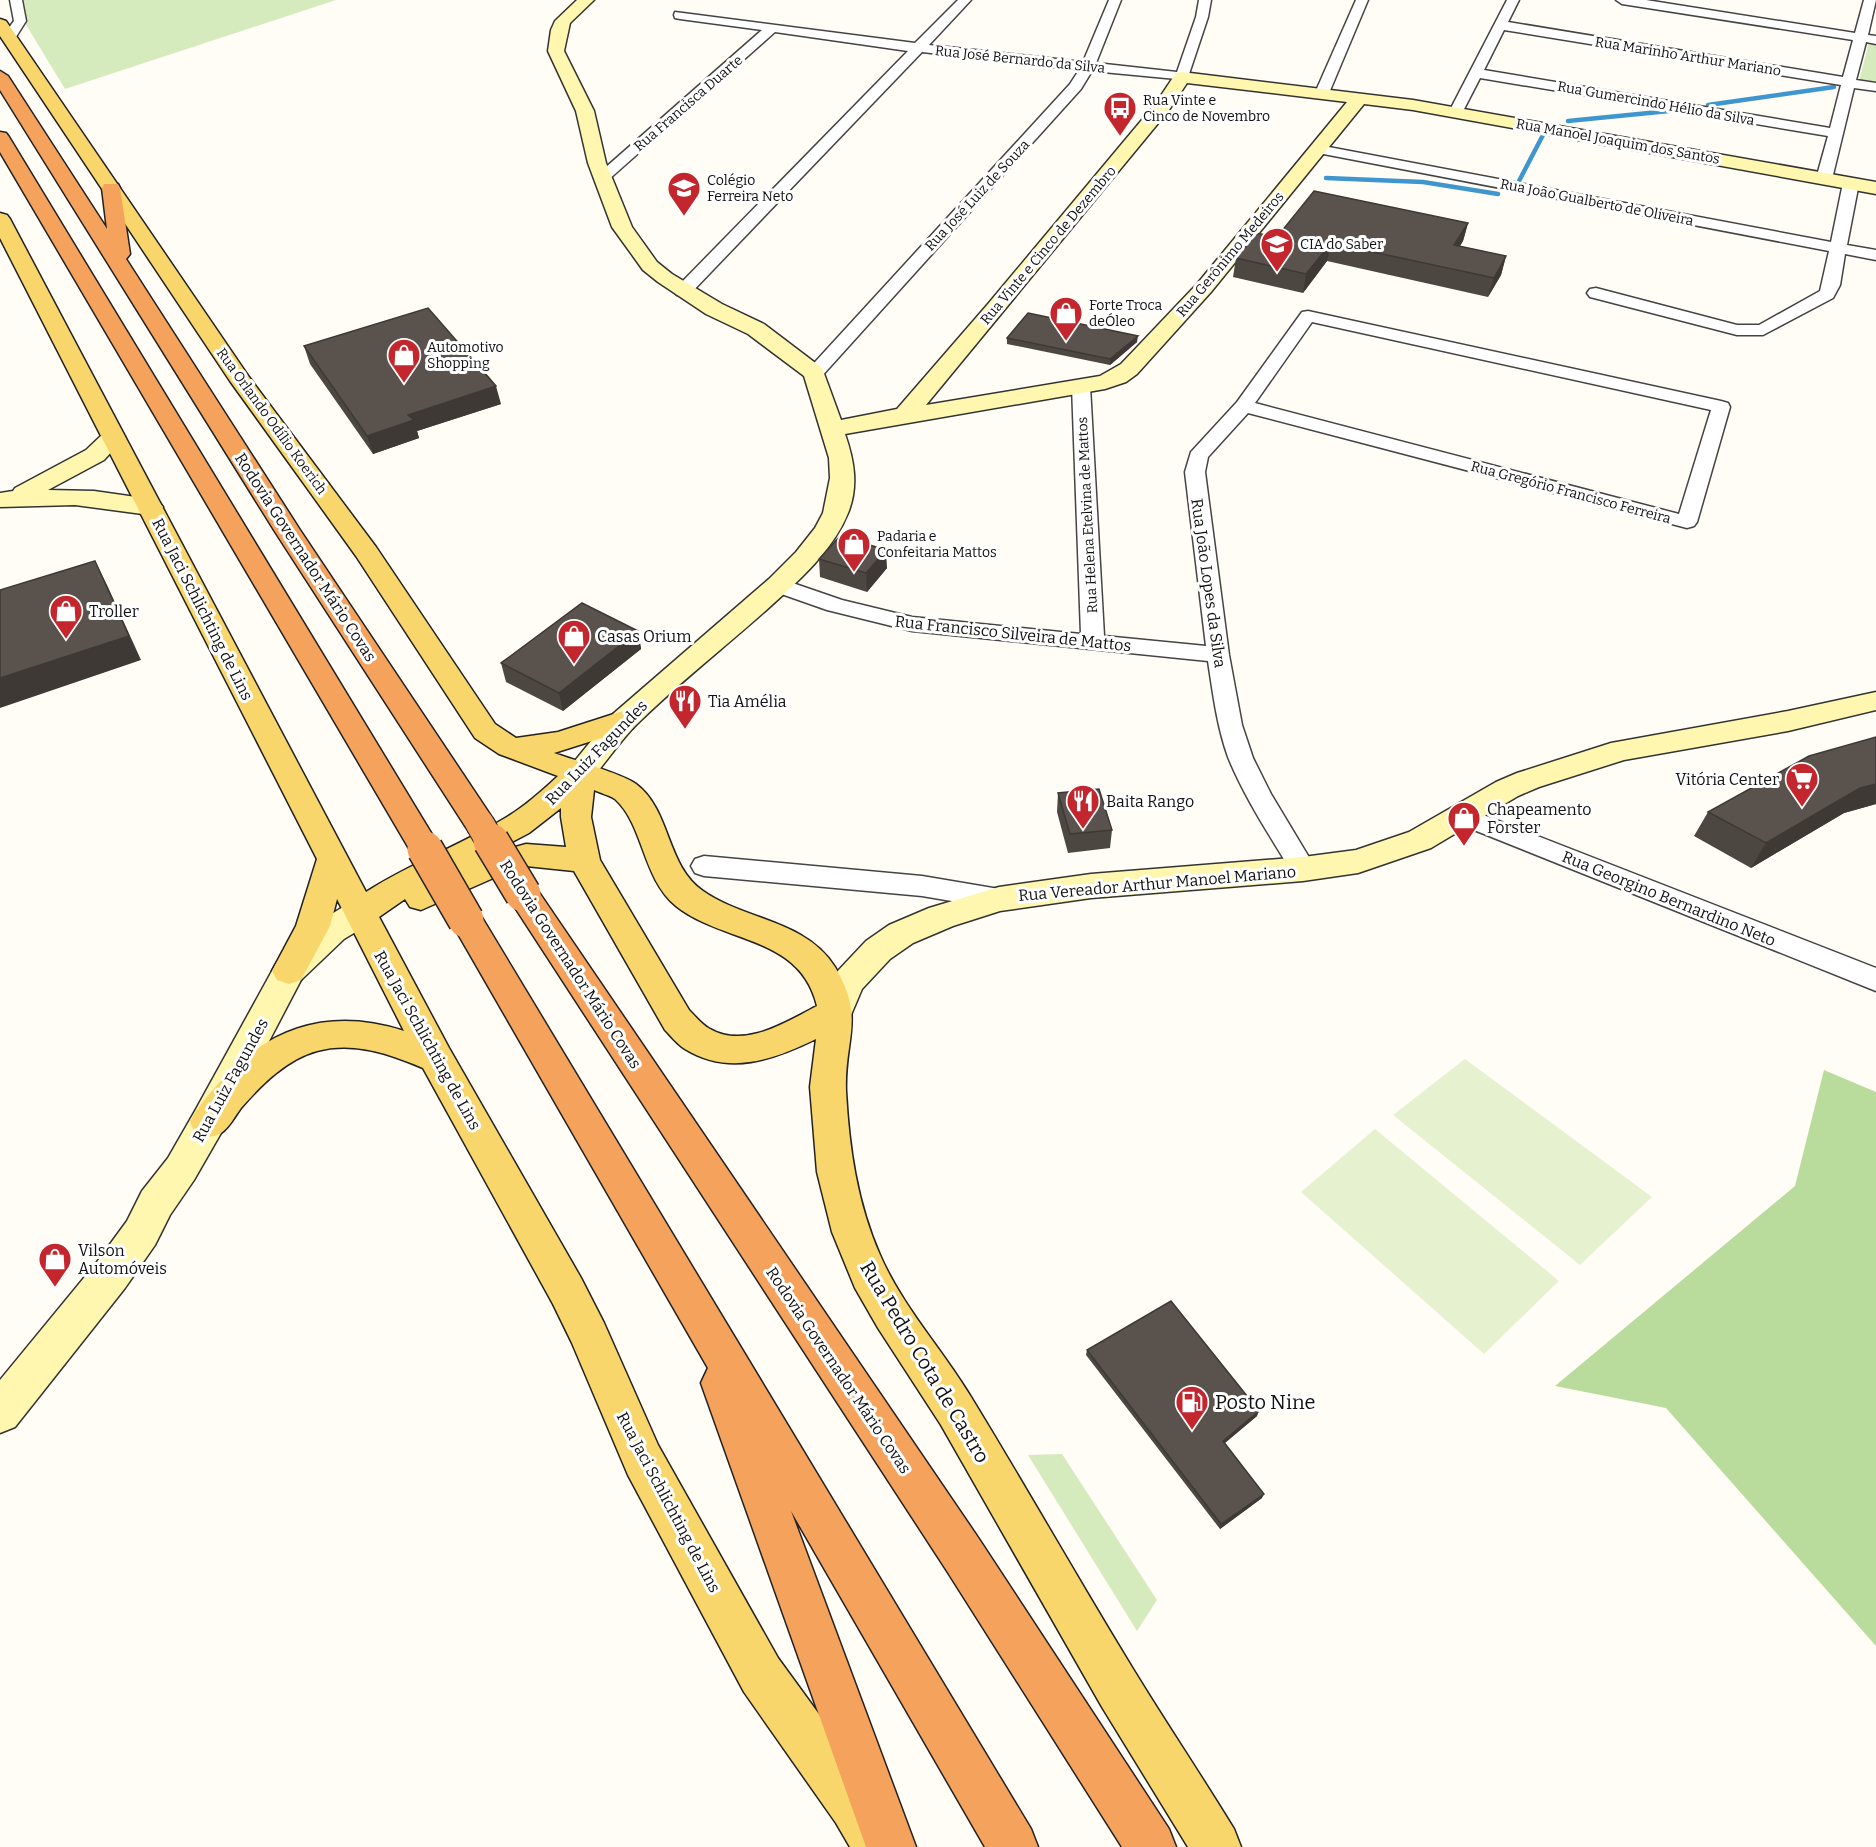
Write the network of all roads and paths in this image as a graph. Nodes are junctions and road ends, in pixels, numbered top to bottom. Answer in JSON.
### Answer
{"nodes":[{"id":1,"x":16,"y":0,"type":"edge"},
{"id":2,"x":586,"y":0,"type":"edge"},
{"id":3,"x":965,"y":0,"type":"edge"},
{"id":4,"x":1115,"y":0,"type":"edge"},
{"id":5,"x":1205,"y":0,"type":"edge"},
{"id":6,"x":1362,"y":0,"type":"edge"},
{"id":7,"x":1513,"y":0,"type":"edge"},
{"id":8,"x":1622,"y":0,"type":"edge"},
{"id":9,"x":1870,"y":0,"type":"edge"},
{"id":10,"x":680,"y":15,"type":"dead end"},
{"id":11,"x":1500,"y":25,"type":"junction"},
{"id":12,"x":772,"y":28,"type":"junction"},
{"id":13,"x":4,"y":30,"type":"edge"},
{"id":14,"x":1860,"y":37,"type":"junction"},
{"id":15,"x":1876,"y":40,"type":"edge"},
{"id":16,"x":919,"y":48,"type":"junction"},
{"id":17,"x":1089,"y":67,"type":"junction"},
{"id":18,"x":1476,"y":73,"type":"junction"},
{"id":19,"x":0,"y":76,"type":"edge"},
{"id":20,"x":1182,"y":77,"type":"junction"},
{"id":21,"x":1848,"y":83,"type":"junction"},
{"id":22,"x":1876,"y":87,"type":"edge"},
{"id":23,"x":1322,"y":93,"type":"junction"},
{"id":24,"x":1360,"y":98,"type":"junction"},
{"id":25,"x":1456,"y":112,"type":"junction"},
{"id":26,"x":1836,"y":133,"type":"junction"},
{"id":27,"x":0,"y":137,"type":"edge"},
{"id":28,"x":1318,"y":149,"type":"junction"},
{"id":29,"x":602,"y":178,"type":"junction"},
{"id":30,"x":1824,"y":178,"type":"junction"},
{"id":31,"x":1851,"y":183,"type":"junction"},
{"id":32,"x":111,"y":188,"type":"junction"},
{"id":33,"x":1876,"y":188,"type":"edge"},
{"id":34,"x":0,"y":219,"type":"edge"},
{"id":35,"x":1838,"y":247,"type":"junction"},
{"id":36,"x":1876,"y":255,"type":"edge"},
{"id":37,"x":122,"y":265,"type":"junction"},
{"id":38,"x":683,"y":291,"type":"junction"},
{"id":39,"x":1596,"y":293,"type":"dead end"},
{"id":40,"x":1308,"y":316,"type":"joint"},
{"id":41,"x":814,"y":373,"type":"junction"},
{"id":42,"x":1082,"y":386,"type":"junction"},
{"id":43,"x":1244,"y":406,"type":"junction"},
{"id":44,"x":905,"y":415,"type":"junction"},
{"id":45,"x":832,"y":429,"type":"junction"},
{"id":46,"x":113,"y":437,"type":"junction"},
{"id":47,"x":0,"y":500,"type":"edge"},
{"id":48,"x":150,"y":507,"type":"junction"},
{"id":49,"x":778,"y":585,"type":"junction"},
{"id":50,"x":1093,"y":643,"type":"junction"},
{"id":51,"x":1218,"y":655,"type":"junction"},
{"id":52,"x":1876,"y":701,"type":"edge"},
{"id":53,"x":623,"y":721,"type":"junction"},
{"id":54,"x":509,"y":747,"type":"junction"},
{"id":55,"x":580,"y":773,"type":"junction"},
{"id":56,"x":1463,"y":816,"type":"junction"},
{"id":57,"x":332,"y":860,"type":"junction"},
{"id":58,"x":584,"y":860,"type":"junction"},
{"id":59,"x":704,"y":866,"type":"dead end"},
{"id":60,"x":1303,"y":870,"type":"junction"},
{"id":61,"x":999,"y":899,"type":"junction"},
{"id":62,"x":360,"y":913,"type":"junction"},
{"id":63,"x":289,"y":971,"type":"junction"},
{"id":64,"x":1876,"y":981,"type":"edge"},
{"id":65,"x":836,"y":1012,"type":"junction"},
{"id":66,"x":436,"y":1058,"type":"junction"},
{"id":67,"x":208,"y":1122,"type":"junction"},
{"id":68,"x":694,"y":1306,"type":"junction"},
{"id":69,"x":0,"y":1413,"type":"edge"},
{"id":70,"x":877,"y":1847,"type":"edge"},
{"id":71,"x":891,"y":1847,"type":"edge"},
{"id":72,"x":1013,"y":1847,"type":"edge"},
{"id":73,"x":1151,"y":1847,"type":"edge"},
{"id":74,"x":1216,"y":1847,"type":"edge"}],
"edges":[{"from":1,"to":13,"type":"street"},
{"from":2,"to":29,"type":"main road"},
{"from":3,"to":16,"type":"street"},
{"from":4,"to":17,"type":"street","name":"Rua José Luiz de Souza"},
{"from":5,"to":20,"type":"street","name":"Rua Vinte e Cinco de Dezembro"},
{"from":6,"to":23,"type":"street"},
{"from":7,"to":11,"type":"street"},
{"from":8,"to":14,"type":"street"},
{"from":9,"to":14,"type":"street"},
{"from":10,"to":12,"type":"street","name":"Rua José Bernardo da Silva"},
{"from":11,"to":18,"type":"street"},
{"from":11,"to":21,"type":"street","name":"Rua Marinho Arthur Mariano"},
{"from":12,"to":16,"type":"street","name":"Rua José Bernardo da Silva"},
{"from":12,"to":29,"type":"street","name":"Rua Francisca Duarte"},
{"from":13,"to":32,"type":"main road","name":"Rua Orlando Odílio Koerich"},
{"from":14,"to":15,"type":"street"},
{"from":14,"to":21,"type":"street"},
{"from":16,"to":17,"type":"street","name":"Rua José Bernardo da Silva"},
{"from":16,"to":38,"type":"street"},
{"from":17,"to":20,"type":"street","name":"Rua José Bernardo da Silva"},
{"from":17,"to":41,"type":"street","name":"Rua José Luiz de Souza"},
{"from":18,"to":25,"type":"street"},
{"from":18,"to":26,"type":"street","name":"Rua Gumercindo Hélio da Silva"},
{"from":19,"to":37,"type":"highway","name":"Rodovia Governador Mário Covas"},
{"from":20,"to":23,"type":"main road","name":"Rua José Bernardo da Silva"},
{"from":20,"to":44,"type":"main road","name":"Rua Vinte e Cinco de Dezembro"},
{"from":21,"to":22,"type":"street","name":"Rua Marinho Arthur Mariano"},
{"from":21,"to":26,"type":"street"},
{"from":23,"to":24,"type":"main road","name":"Rua José Bernardo da Silva"},
{"from":24,"to":25,"type":"main road","name":"Rua Manoel Joaquim dos Santos"},
{"from":24,"to":28,"type":"main road","name":"Rua Gerônimo Medeiros"},
{"from":25,"to":30,"type":"main road","name":"Rua Manoel Joaquim dos Santos"},
{"from":26,"to":30,"type":"street"},
{"from":27,"to":68,"type":"highway","bridge":true},
{"from":28,"to":35,"type":"street","name":"Rua João Gualberto de Oliveira"},
{"from":28,"to":42,"type":"main road","name":"Rua Gerônimo Medeiros"},
{"from":29,"to":38,"type":"main road"},
{"from":30,"to":31,"type":"main road","name":"Rua Manoel Joaquim dos Santos"},
{"from":31,"to":33,"type":"main road","name":"Rua Manoel Joaquim dos Santos"},
{"from":31,"to":35,"type":"street"},
{"from":32,"to":37,"type":"highway"},
{"from":32,"to":54,"type":"main road","name":"Rua Orlando Odílio Koerich"},
{"from":34,"to":46,"type":"main road","name":"Rua Jaci Schlichting de Lins"},
{"from":35,"to":36,"type":"street","name":"Rua João Gualberto de Oliveira"},
{"from":35,"to":39,"type":"street"},
{"from":37,"to":73,"type":"highway","name":"Rodovia Governador Mário Covas","bridge":true},
{"from":38,"to":41,"type":"main road"},
{"from":40,"to":43,"type":"street","name":"Rua João Lopes da Silva"},
{"from":40,"to":43,"type":"street","name":"Rua Gregório Francisco Ferreira"},
{"from":41,"to":45,"type":"main road","name":"Rua Luiz Fagundes"},
{"from":42,"to":44,"type":"main road","name":"Rua Gerônimo Medeiros"},
{"from":42,"to":50,"type":"street","name":"Rua Helena Etelvina de Mattos"},
{"from":43,"to":51,"type":"street","name":"Rua João Lopes da Silva"},
{"from":44,"to":45,"type":"main road"},
{"from":45,"to":49,"type":"main road","name":"Rua Luiz Fagundes"},
{"from":46,"to":47,"type":"main road"},
{"from":46,"to":48,"type":"main road","name":"Rua Jaci Schlichting de Lins"},
{"from":47,"to":48,"type":"main road"},
{"from":48,"to":57,"type":"main road","name":"Rua Jaci Schlichting de Lins"},
{"from":49,"to":50,"type":"street","name":"Rua Francisco Silveira de Mattos"},
{"from":49,"to":53,"type":"main road","name":"Rua Luiz Fagundes"},
{"from":50,"to":51,"type":"street","name":"Rua Francisco Silveira de Mattos"},
{"from":51,"to":60,"type":"street","name":"Rua João Lopes da Silva"},
{"from":52,"to":56,"type":"main road","name":"Rua Vereador Arthur Manoel Mariano"},
{"from":53,"to":54,"type":"main road"},
{"from":53,"to":55,"type":"main road","name":"Rua Luiz Fagundes"},
{"from":54,"to":55,"type":"main road","name":"Rua Orlando Odílio Koerich"},
{"from":55,"to":58,"type":"main road"},
{"from":55,"to":62,"type":"main road","name":"Rua Luiz Fagundes"},
{"from":55,"to":65,"type":"main road","name":"Rua Pedro Cota de Castro"},
{"from":56,"to":60,"type":"main road","name":"Rua Vereador Arthur Manoel Mariano"},
{"from":56,"to":64,"type":"street","name":"Rua Georgino Bernardino Neto"},
{"from":57,"to":62,"type":"main road","name":"Rua Jaci Schlichting de Lins"},
{"from":57,"to":63,"type":"main road"},
{"from":58,"to":62,"type":"main road"},
{"from":58,"to":65,"type":"main road"},
{"from":59,"to":61,"type":"street"},
{"from":60,"to":61,"type":"main road","name":"Rua Vereador Arthur Manoel Mariano"},
{"from":61,"to":65,"type":"main road","name":"Rua Vereador Arthur Manoel Mariano"},
{"from":62,"to":63,"type":"main road","name":"Rua Luiz Fagundes"},
{"from":62,"to":66,"type":"main road","name":"Rua Jaci Schlichting de Lins"},
{"from":63,"to":67,"type":"main road","name":"Rua Luiz Fagundes"},
{"from":65,"to":74,"type":"main road","name":"Rua Pedro Cota de Castro"},
{"from":66,"to":67,"type":"main road"},
{"from":66,"to":70,"type":"main road","name":"Rua Jaci Schlichting de Lins"},
{"from":67,"to":69,"type":"main road","name":"Rua Luiz Fagundes"},
{"from":68,"to":71,"type":"highway"},
{"from":68,"to":72,"type":"highway"}]}
